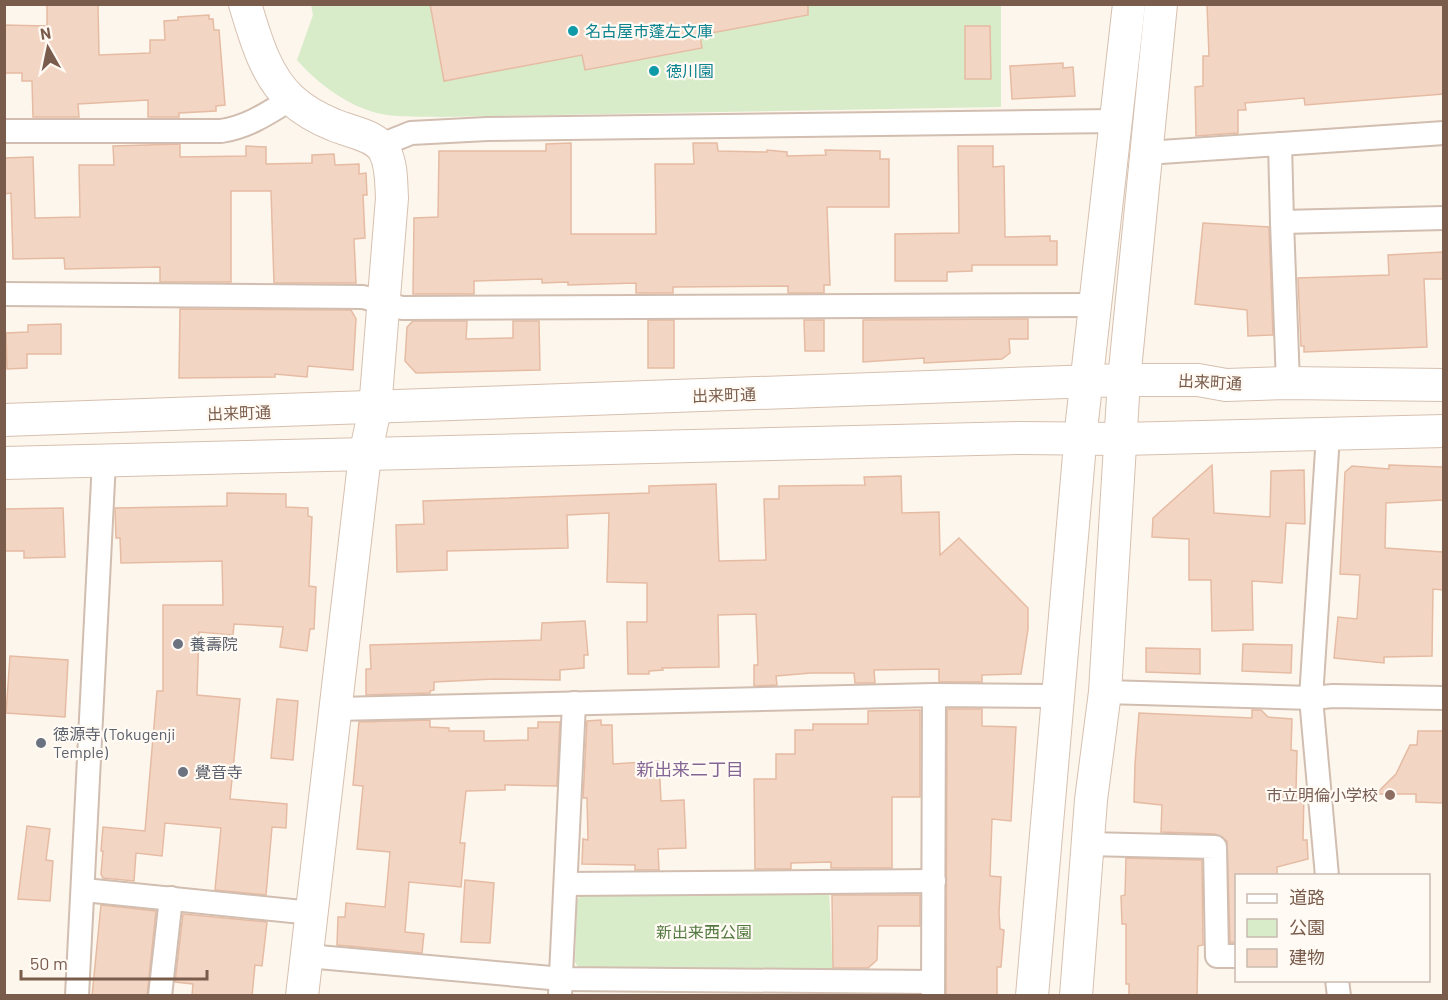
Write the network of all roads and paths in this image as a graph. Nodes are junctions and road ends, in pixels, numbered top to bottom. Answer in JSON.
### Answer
{"nodes":[{"id":1,"x":245,"y":4,"type":"edge"},
{"id":2,"x":1129,"y":4,"type":"edge"},
{"id":3,"x":1161,"y":4,"type":"edge"},
{"id":4,"x":291,"y":99,"type":"junction"},
{"id":5,"x":1115,"y":121,"type":"junction"},
{"id":6,"x":4,"y":131,"type":"edge"},
{"id":7,"x":1443,"y":133,"type":"edge"},
{"id":8,"x":1280,"y":144,"type":"junction"},
{"id":9,"x":381,"y":145,"type":"junction"},
{"id":10,"x":1146,"y":153,"type":"junction"},
{"id":11,"x":1443,"y":218,"type":"edge"},
{"id":12,"x":1282,"y":222,"type":"junction"},
{"id":13,"x":4,"y":294,"type":"edge"},
{"id":14,"x":382,"y":302,"type":"junction"},
{"id":15,"x":1096,"y":305,"type":"junction"},
{"id":16,"x":1124,"y":380,"type":"junction"},
{"id":17,"x":1086,"y":381,"type":"junction"},
{"id":18,"x":1288,"y":383,"type":"junction"},
{"id":19,"x":1443,"y":385,"type":"edge"},
{"id":20,"x":375,"y":409,"type":"junction"},
{"id":21,"x":4,"y":420,"type":"edge"},
{"id":22,"x":1443,"y":431,"type":"edge"},
{"id":23,"x":1328,"y":435,"type":"junction"},
{"id":24,"x":1080,"y":438,"type":"junction"},
{"id":25,"x":1121,"y":439,"type":"junction"},
{"id":26,"x":364,"y":455,"type":"junction"},
{"id":27,"x":104,"y":461,"type":"junction"},
{"id":28,"x":4,"y":463,"type":"edge"},
{"id":29,"x":1105,"y":692,"type":"junction"},
{"id":30,"x":933,"y":695,"type":"junction"},
{"id":31,"x":1058,"y":696,"type":"junction"},
{"id":32,"x":1311,"y":698,"type":"junction"},
{"id":33,"x":1443,"y":698,"type":"edge"},
{"id":34,"x":574,"y":703,"type":"junction"},
{"id":35,"x":336,"y":709,"type":"junction"},
{"id":36,"x":1087,"y":844,"type":"junction"},
{"id":37,"x":1327,"y":874,"type":"edge"},
{"id":38,"x":934,"y":881,"type":"junction"},
{"id":39,"x":566,"y":884,"type":"junction"},
{"id":40,"x":84,"y":890,"type":"junction"},
{"id":41,"x":171,"y":898,"type":"junction"},
{"id":42,"x":312,"y":913,"type":"junction"},
{"id":43,"x":307,"y":956,"type":"junction"},
{"id":44,"x":1235,"y":956,"type":"edge"},
{"id":45,"x":561,"y":987,"type":"edge"},
{"id":46,"x":933,"y":989,"type":"edge"},
{"id":47,"x":77,"y":996,"type":"edge"},
{"id":48,"x":160,"y":996,"type":"edge"},
{"id":49,"x":302,"y":996,"type":"edge"},
{"id":50,"x":1032,"y":996,"type":"edge"},
{"id":51,"x":1076,"y":996,"type":"edge"}],
"edges":[{"from":1,"to":4,"type":"street"},
{"from":2,"to":5,"type":"street"},
{"from":3,"to":10,"type":"street"},
{"from":4,"to":6,"type":"street"},
{"from":4,"to":9,"type":"street"},
{"from":5,"to":9,"type":"street"},
{"from":5,"to":15,"type":"street"},
{"from":7,"to":8,"type":"street"},
{"from":8,"to":10,"type":"street"},
{"from":8,"to":12,"type":"street"},
{"from":9,"to":14,"type":"street"},
{"from":10,"to":16,"type":"street"},
{"from":11,"to":12,"type":"street"},
{"from":12,"to":18,"type":"street"},
{"from":13,"to":14,"type":"street"},
{"from":14,"to":15,"type":"street"},
{"from":14,"to":20,"type":"street"},
{"from":15,"to":17,"type":"street"},
{"from":16,"to":17,"type":"street","name":"出来町通"},
{"from":16,"to":18,"type":"street","name":"出来町通"},
{"from":16,"to":25,"type":"street"},
{"from":17,"to":20,"type":"street","name":"出来町通"},
{"from":17,"to":24,"type":"street"},
{"from":18,"to":19,"type":"street","name":"出来町通"},
{"from":20,"to":21,"type":"street","name":"出来町通"},
{"from":20,"to":26,"type":"street"},
{"from":22,"to":23,"type":"street"},
{"from":23,"to":25,"type":"street"},
{"from":23,"to":32,"type":"street"},
{"from":24,"to":25,"type":"street"},
{"from":24,"to":26,"type":"street"},
{"from":24,"to":31,"type":"street"},
{"from":25,"to":29,"type":"street"},
{"from":26,"to":27,"type":"street"},
{"from":26,"to":35,"type":"street"},
{"from":27,"to":28,"type":"street"},
{"from":27,"to":40,"type":"street"},
{"from":29,"to":32,"type":"street"},
{"from":29,"to":36,"type":"street"},
{"from":30,"to":31,"type":"street"},
{"from":30,"to":34,"type":"street"},
{"from":30,"to":38,"type":"street"},
{"from":31,"to":50,"type":"street"},
{"from":32,"to":33,"type":"street"},
{"from":32,"to":37,"type":"street"},
{"from":34,"to":35,"type":"street"},
{"from":34,"to":39,"type":"street"},
{"from":35,"to":42,"type":"street"},
{"from":36,"to":44,"type":"street"},
{"from":36,"to":51,"type":"street"},
{"from":38,"to":39,"type":"street"},
{"from":38,"to":46,"type":"street"},
{"from":39,"to":45,"type":"street"},
{"from":40,"to":41,"type":"street"},
{"from":40,"to":47,"type":"street"},
{"from":41,"to":42,"type":"street"},
{"from":41,"to":48,"type":"street"},
{"from":42,"to":43,"type":"street"},
{"from":43,"to":45,"type":"street"},
{"from":43,"to":49,"type":"street"},
{"from":45,"to":46,"type":"street"}]}
